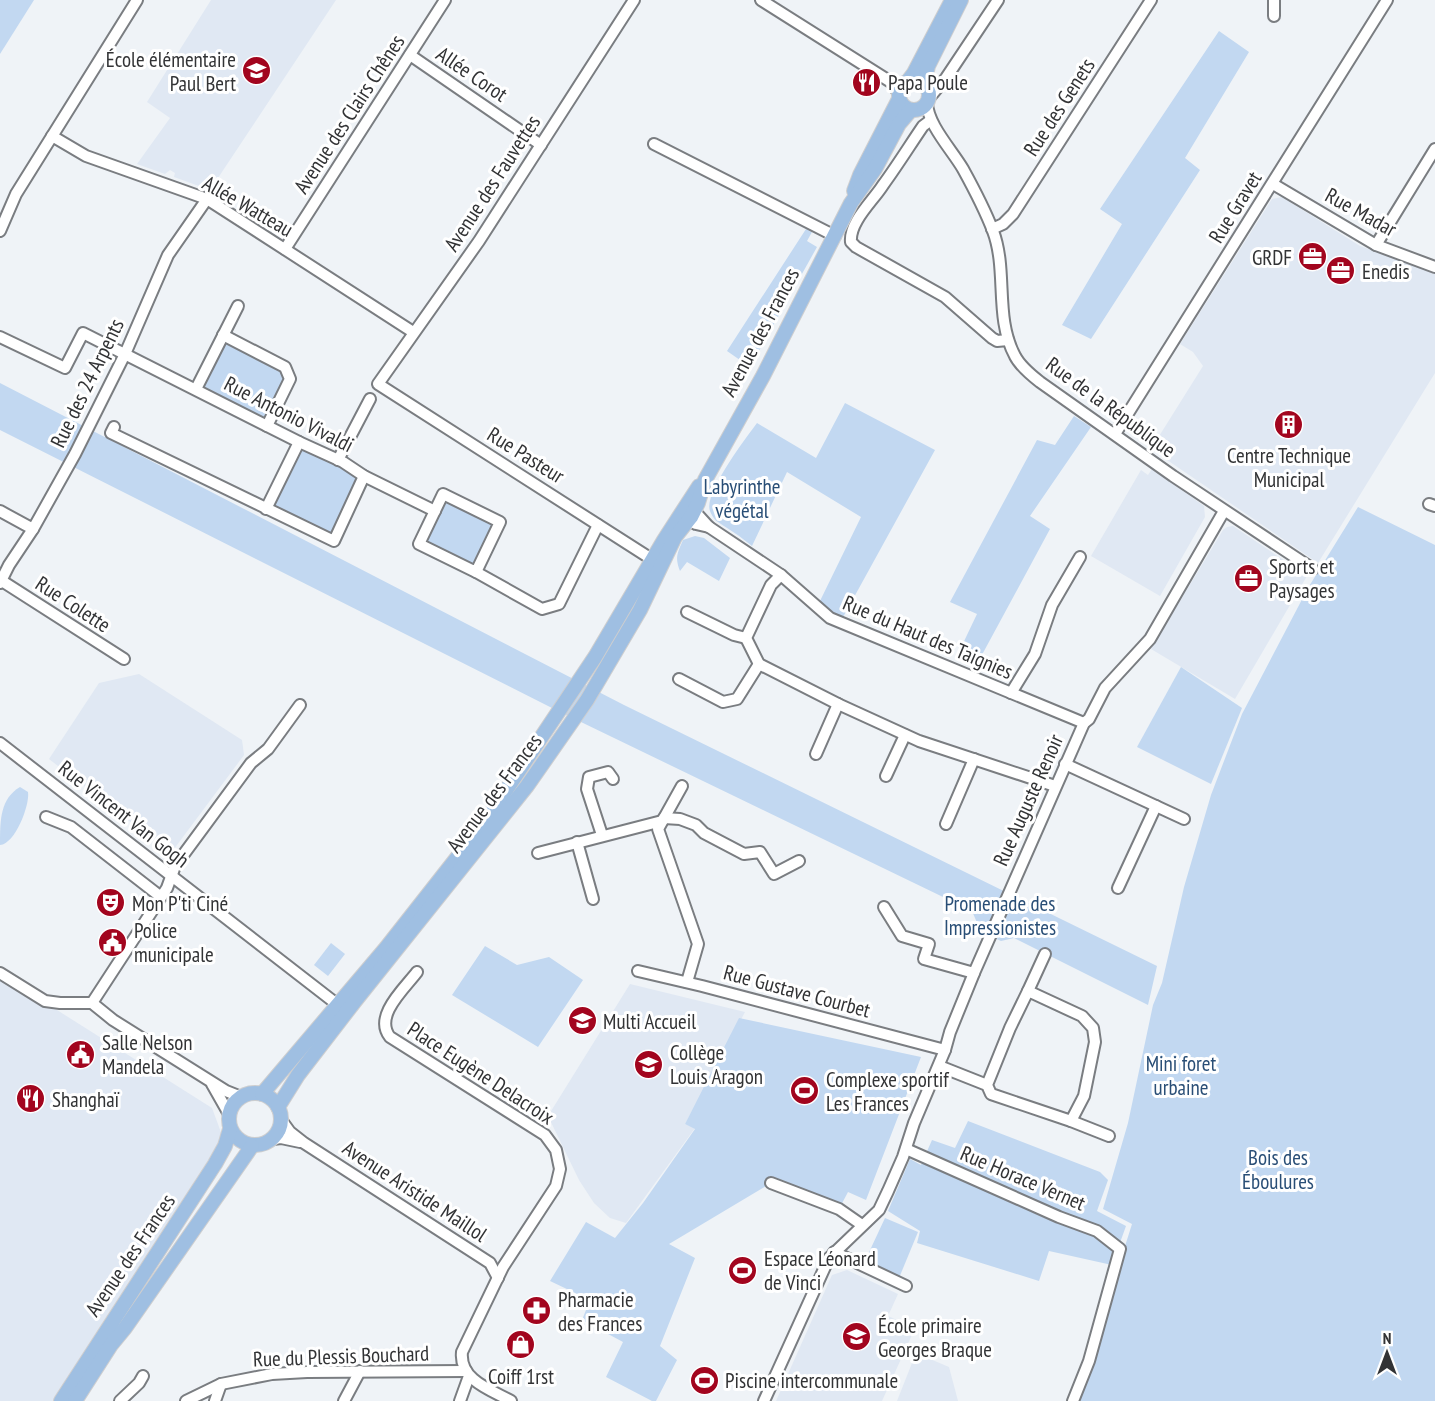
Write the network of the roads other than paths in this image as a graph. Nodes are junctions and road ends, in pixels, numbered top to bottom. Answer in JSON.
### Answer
{"nodes":[{"id":1,"x":137,"y":0,"type":"edge"},
{"id":2,"x":445,"y":0,"type":"edge"},
{"id":3,"x":634,"y":0,"type":"edge"},
{"id":4,"x":761,"y":0,"type":"edge"},
{"id":5,"x":952,"y":0,"type":"edge"},
{"id":6,"x":961,"y":0,"type":"edge"},
{"id":7,"x":998,"y":0,"type":"edge"},
{"id":8,"x":1151,"y":0,"type":"edge"},
{"id":9,"x":1274,"y":0,"type":"edge"},
{"id":10,"x":1387,"y":0,"type":"edge"},
{"id":11,"x":1274,"y":15,"type":"dead end"},
{"id":12,"x":410,"y":55,"type":"junction"},
{"id":13,"x":900,"y":88,"type":"junction"},
{"id":14,"x":926,"y":92,"type":"junction"},
{"id":15,"x":913,"y":110,"type":"junction"},
{"id":16,"x":930,"y":119,"type":"junction"},
{"id":17,"x":52,"y":136,"type":"junction"},
{"id":18,"x":654,"y":144,"type":"dead end"},
{"id":19,"x":541,"y":145,"type":"junction"},
{"id":20,"x":1435,"y":149,"type":"edge"},
{"id":21,"x":1272,"y":184,"type":"junction"},
{"id":22,"x":207,"y":199,"type":"junction"},
{"id":23,"x":851,"y":204,"type":"junction"},
{"id":24,"x":992,"y":229,"type":"junction"},
{"id":25,"x":0,"y":231,"type":"edge"},
{"id":26,"x":835,"y":236,"type":"junction"},
{"id":27,"x":1376,"y":245,"type":"junction"},
{"id":28,"x":285,"y":249,"type":"junction"},
{"id":29,"x":1435,"y":267,"type":"edge"},
{"id":30,"x":238,"y":306,"type":"dead end"},
{"id":31,"x":413,"y":332,"type":"junction"},
{"id":32,"x":223,"y":335,"type":"junction"},
{"id":33,"x":0,"y":337,"type":"edge"},
{"id":34,"x":1008,"y":340,"type":"junction"},
{"id":35,"x":125,"y":354,"type":"junction"},
{"id":36,"x":378,"y":384,"type":"joint"},
{"id":37,"x":196,"y":389,"type":"junction"},
{"id":38,"x":370,"y":399,"type":"dead end"},
{"id":39,"x":267,"y":426,"type":"junction"},
{"id":40,"x":114,"y":427,"type":"dead end"},
{"id":41,"x":1115,"y":434,"type":"junction"},
{"id":42,"x":298,"y":442,"type":"junction"},
{"id":43,"x":338,"y":460,"type":"junction"},
{"id":44,"x":364,"y":476,"type":"junction"},
{"id":45,"x":266,"y":508,"type":"junction"},
{"id":46,"x":1224,"y":510,"type":"junction"},
{"id":47,"x":0,"y":511,"type":"edge"},
{"id":48,"x":435,"y":511,"type":"junction"},
{"id":49,"x":687,"y":514,"type":"junction"},
{"id":50,"x":598,"y":525,"type":"junction"},
{"id":51,"x":33,"y":529,"type":"junction"},
{"id":52,"x":659,"y":559,"type":"junction"},
{"id":53,"x":1312,"y":569,"type":"dead end"},
{"id":54,"x":1086,"y":570,"type":"dead end"},
{"id":55,"x":476,"y":572,"type":"junction"},
{"id":56,"x":781,"y":575,"type":"junction"},
{"id":57,"x":1,"y":582,"type":"edge"},
{"id":58,"x":687,"y":612,"type":"dead end"},
{"id":59,"x":746,"y":638,"type":"junction"},
{"id":60,"x":124,"y":659,"type":"dead end"},
{"id":61,"x":759,"y":664,"type":"junction"},
{"id":62,"x":679,"y":679,"type":"dead end"},
{"id":63,"x":1011,"y":693,"type":"junction"},
{"id":64,"x":838,"y":704,"type":"junction"},
{"id":65,"x":300,"y":705,"type":"dead end"},
{"id":66,"x":1084,"y":723,"type":"junction"},
{"id":67,"x":905,"y":735,"type":"junction"},
{"id":68,"x":0,"y":743,"type":"edge"},
{"id":69,"x":816,"y":754,"type":"dead end"},
{"id":70,"x":974,"y":759,"type":"junction"},
{"id":71,"x":1065,"y":764,"type":"junction"},
{"id":72,"x":886,"y":776,"type":"dead end"},
{"id":73,"x":613,"y":779,"type":"dead end"},
{"id":74,"x":682,"y":786,"type":"dead end"},
{"id":75,"x":1055,"y":786,"type":"junction"},
{"id":76,"x":1156,"y":806,"type":"junction"},
{"id":77,"x":46,"y":817,"type":"dead end"},
{"id":78,"x":663,"y":819,"type":"junction"},
{"id":79,"x":1184,"y":819,"type":"dead end"},
{"id":80,"x":946,"y":824,"type":"dead end"},
{"id":81,"x":602,"y":835,"type":"junction"},
{"id":82,"x":577,"y":842,"type":"junction"},
{"id":83,"x":538,"y":853,"type":"dead end"},
{"id":84,"x":798,"y":861,"type":"dead end"},
{"id":85,"x":172,"y":877,"type":"junction"},
{"id":86,"x":1118,"y":888,"type":"dead end"},
{"id":87,"x":161,"y":897,"type":"junction"},
{"id":88,"x":593,"y":899,"type":"dead end"},
{"id":89,"x":884,"y":907,"type":"dead end"},
{"id":90,"x":1045,"y":954,"type":"dead end"},
{"id":91,"x":638,"y":971,"type":"dead end"},
{"id":92,"x":417,"y":972,"type":"dead end"},
{"id":93,"x":0,"y":973,"type":"edge"},
{"id":94,"x":974,"y":973,"type":"junction"},
{"id":95,"x":687,"y":982,"type":"junction"},
{"id":96,"x":1028,"y":991,"type":"junction"},
{"id":97,"x":92,"y":1003,"type":"junction"},
{"id":98,"x":338,"y":1005,"type":"junction"},
{"id":99,"x":945,"y":1050,"type":"junction"},
{"id":100,"x":939,"y":1066,"type":"junction"},
{"id":101,"x":211,"y":1082,"type":"junction"},
{"id":102,"x":987,"y":1085,"type":"junction"},
{"id":103,"x":261,"y":1094,"type":"junction"},
{"id":104,"x":241,"y":1097,"type":"junction"},
{"id":105,"x":229,"y":1114,"type":"junction"},
{"id":106,"x":280,"y":1114,"type":"junction"},
{"id":107,"x":1071,"y":1121,"type":"junction"},
{"id":108,"x":230,"y":1129,"type":"junction"},
{"id":109,"x":1109,"y":1136,"type":"dead end"},
{"id":110,"x":273,"y":1139,"type":"junction"},
{"id":111,"x":304,"y":1143,"type":"junction"},
{"id":112,"x":252,"y":1146,"type":"junction"},
{"id":113,"x":906,"y":1149,"type":"junction"},
{"id":114,"x":771,"y":1183,"type":"dead end"},
{"id":115,"x":862,"y":1225,"type":"junction"},
{"id":116,"x":831,"y":1255,"type":"junction"},
{"id":117,"x":498,"y":1278,"type":"junction"},
{"id":118,"x":906,"y":1286,"type":"dead end"},
{"id":119,"x":360,"y":1371,"type":"junction"},
{"id":120,"x":467,"y":1374,"type":"junction"},
{"id":121,"x":142,"y":1376,"type":"dead end"},
{"id":122,"x":221,"y":1384,"type":"junction"},
{"id":123,"x":60,"y":1401,"type":"edge"},
{"id":124,"x":75,"y":1401,"type":"edge"},
{"id":125,"x":120,"y":1401,"type":"edge"},
{"id":126,"x":186,"y":1401,"type":"edge"},
{"id":127,"x":215,"y":1401,"type":"edge"},
{"id":128,"x":344,"y":1401,"type":"edge"},
{"id":129,"x":460,"y":1401,"type":"edge"},
{"id":130,"x":512,"y":1401,"type":"edge"},
{"id":131,"x":764,"y":1401,"type":"edge"},
{"id":132,"x":1073,"y":1401,"type":"edge"}],
"edges":[{"from":1,"to":17,"type":"street"},
{"from":2,"to":12,"type":"street","name":"Avenue des Clairs Chênes"},
{"from":3,"to":19,"type":"street","name":"Avenue des Fauvettes"},
{"from":4,"to":13,"type":"street"},
{"from":5,"to":13,"type":"main road","name":"Avenue des Frances"},
{"from":6,"to":14,"type":"main road"},
{"from":7,"to":14,"type":"street"},
{"from":8,"to":24,"type":"street","name":"Rue des Genets"},
{"from":9,"to":11,"type":"street"},
{"from":10,"to":21,"type":"street","name":"Rue Gravet"},
{"from":12,"to":19,"type":"street","name":"Allée Corot"},
{"from":12,"to":28,"type":"street","name":"Avenue des Clairs Chênes"},
{"from":13,"to":14,"type":"main road"},
{"from":13,"to":15,"type":"main road"},
{"from":13,"to":23,"type":"main road","name":"Avenue des Frances"},
{"from":14,"to":15,"type":"main road"},
{"from":14,"to":16,"type":"street","name":"Rue de la République"},
{"from":15,"to":16,"type":"street","name":"Rue de la République"},
{"from":15,"to":23,"type":"main road","name":"Avenue des Frances"},
{"from":16,"to":24,"type":"street","name":"Rue de la République"},
{"from":16,"to":34,"type":"street"},
{"from":17,"to":22,"type":"street","name":"Allée Watteau"},
{"from":17,"to":25,"type":"street"},
{"from":18,"to":26,"type":"street"},
{"from":19,"to":31,"type":"street","name":"Avenue des Fauvettes"},
{"from":20,"to":27,"type":"street"},
{"from":21,"to":27,"type":"street","name":"Rue Madar"},
{"from":21,"to":41,"type":"street","name":"Rue Gravet"},
{"from":22,"to":28,"type":"street","name":"Allée Watteau"},
{"from":22,"to":35,"type":"street","name":"Rue des 24 Arpents"},
{"from":23,"to":26,"type":"main road","name":"Avenue des Frances"},
{"from":24,"to":34,"type":"street","name":"Rue de la République"},
{"from":26,"to":49,"type":"main road","name":"Avenue des Frances"},
{"from":27,"to":29,"type":"street","name":"Rue Madar"},
{"from":28,"to":31,"type":"street","name":"Allée Watteau"},
{"from":30,"to":32,"type":"street"},
{"from":31,"to":36,"type":"street","name":"Avenue des Fauvettes"},
{"from":32,"to":37,"type":"street"},
{"from":32,"to":39,"type":"street"},
{"from":33,"to":35,"type":"street","name":"Rue Antonio Vivaldi"},
{"from":34,"to":41,"type":"street","name":"Rue de la République"},
{"from":35,"to":37,"type":"street","name":"Rue Antonio Vivaldi"},
{"from":35,"to":51,"type":"street","name":"Rue des 24 Arpents"},
{"from":36,"to":50,"type":"street","name":"Rue Pasteur"},
{"from":37,"to":39,"type":"street","name":"Rue Antonio Vivaldi"},
{"from":38,"to":43,"type":"street"},
{"from":39,"to":42,"type":"street","name":"Rue Antonio Vivaldi"},
{"from":40,"to":45,"type":"street"},
{"from":41,"to":46,"type":"street","name":"Rue de la République"},
{"from":42,"to":43,"type":"street","name":"Rue Antonio Vivaldi"},
{"from":42,"to":45,"type":"street"},
{"from":43,"to":44,"type":"street","name":"Rue Antonio Vivaldi"},
{"from":44,"to":45,"type":"street"},
{"from":44,"to":48,"type":"street","name":"Rue Antonio Vivaldi"},
{"from":46,"to":53,"type":"street","name":"Rue de la République"},
{"from":46,"to":66,"type":"street","name":"Rue Auguste Renoir"},
{"from":47,"to":51,"type":"street"},
{"from":48,"to":55,"type":"street"},
{"from":48,"to":55,"type":"street"},
{"from":49,"to":52,"type":"main road","name":"Avenue des Frances"},
{"from":49,"to":56,"type":"street","name":"Rue du Haut des Taignies"},
{"from":50,"to":52,"type":"street","name":"Rue Pasteur"},
{"from":50,"to":55,"type":"street"},
{"from":51,"to":57,"type":"street","name":"Rue des 24 Arpents"},
{"from":52,"to":98,"type":"main road","name":"Avenue des Frances"},
{"from":52,"to":106,"type":"main road","name":"Avenue des Frances"},
{"from":54,"to":63,"type":"street"},
{"from":56,"to":59,"type":"street"},
{"from":56,"to":63,"type":"street","name":"Rue du Haut des Taignies"},
{"from":57,"to":60,"type":"street","name":"Rue Colette"},
{"from":58,"to":59,"type":"street"},
{"from":59,"to":61,"type":"street"},
{"from":61,"to":62,"type":"street"},
{"from":61,"to":64,"type":"street"},
{"from":63,"to":66,"type":"street","name":"Rue du Haut des Taignies"},
{"from":64,"to":67,"type":"street"},
{"from":64,"to":69,"type":"street"},
{"from":65,"to":85,"type":"street"},
{"from":66,"to":71,"type":"street","name":"Rue Auguste Renoir"},
{"from":67,"to":70,"type":"street"},
{"from":67,"to":72,"type":"street"},
{"from":68,"to":85,"type":"street","name":"Rue Vincent Van Gogh"},
{"from":70,"to":75,"type":"street"},
{"from":70,"to":80,"type":"street"},
{"from":71,"to":75,"type":"street","name":"Rue Auguste Renoir"},
{"from":71,"to":76,"type":"street"},
{"from":73,"to":81,"type":"street"},
{"from":74,"to":78,"type":"street"},
{"from":75,"to":94,"type":"street","name":"Rue Auguste Renoir"},
{"from":76,"to":79,"type":"street"},
{"from":76,"to":86,"type":"street"},
{"from":77,"to":87,"type":"street"},
{"from":78,"to":81,"type":"street"},
{"from":78,"to":84,"type":"street"},
{"from":78,"to":95,"type":"street"},
{"from":81,"to":82,"type":"street"},
{"from":82,"to":83,"type":"street"},
{"from":82,"to":88,"type":"street"},
{"from":85,"to":87,"type":"street"},
{"from":85,"to":98,"type":"street","name":"Rue Vincent Van Gogh"},
{"from":87,"to":97,"type":"street"},
{"from":89,"to":94,"type":"street"},
{"from":90,"to":96,"type":"street"},
{"from":91,"to":95,"type":"street","name":"Rue Gustave Courbet"},
{"from":92,"to":117,"type":"street","name":"Place Eugène Delacroix"},
{"from":93,"to":97,"type":"street"},
{"from":94,"to":99,"type":"street","name":"Rue Auguste Renoir"},
{"from":95,"to":99,"type":"street","name":"Rue Gustave Courbet"},
{"from":96,"to":102,"type":"street"},
{"from":96,"to":107,"type":"street"},
{"from":97,"to":101,"type":"street"},
{"from":98,"to":103,"type":"main road","name":"Avenue des Frances"},
{"from":99,"to":100,"type":"street","name":"Rue Auguste Renoir"},
{"from":100,"to":102,"type":"street"},
{"from":100,"to":113,"type":"street","name":"Rue Auguste Renoir"},
{"from":101,"to":104,"type":"street"},
{"from":101,"to":105,"type":"street"},
{"from":102,"to":107,"type":"street"},
{"from":103,"to":104,"type":"main road"},
{"from":103,"to":106,"type":"main road"},
{"from":104,"to":105,"type":"main road"},
{"from":105,"to":108,"type":"main road"},
{"from":106,"to":110,"type":"main road"},
{"from":106,"to":111,"type":"street","name":"Avenue Aristide Maillol"},
{"from":107,"to":109,"type":"street"},
{"from":108,"to":112,"type":"main road"},
{"from":108,"to":123,"type":"main road","name":"Avenue des Frances"},
{"from":110,"to":111,"type":"street","name":"Avenue Aristide Maillol"},
{"from":110,"to":112,"type":"main road"},
{"from":111,"to":117,"type":"street","name":"Avenue Aristide Maillol"},
{"from":112,"to":124,"type":"main road","name":"Avenue des Frances"},
{"from":113,"to":115,"type":"street","name":"Rue Auguste Renoir"},
{"from":113,"to":132,"type":"street","name":"Rue Horace Vernet"},
{"from":114,"to":115,"type":"street"},
{"from":115,"to":116,"type":"street","name":"Rue Auguste Renoir"},
{"from":116,"to":118,"type":"street"},
{"from":116,"to":131,"type":"street"},
{"from":117,"to":120,"type":"street","name":"Place Eugène Delacroix"},
{"from":119,"to":120,"type":"street","name":"Rue du Plessis Bouchard"},
{"from":119,"to":122,"type":"street","name":"Rue du Plessis Bouchard"},
{"from":119,"to":128,"type":"street"},
{"from":120,"to":129,"type":"street","name":"Place Eugène Delacroix"},
{"from":120,"to":130,"type":"street"},
{"from":121,"to":125,"type":"street"},
{"from":122,"to":126,"type":"street","name":"Rue du Plessis Bouchard"},
{"from":122,"to":127,"type":"street"}]}
